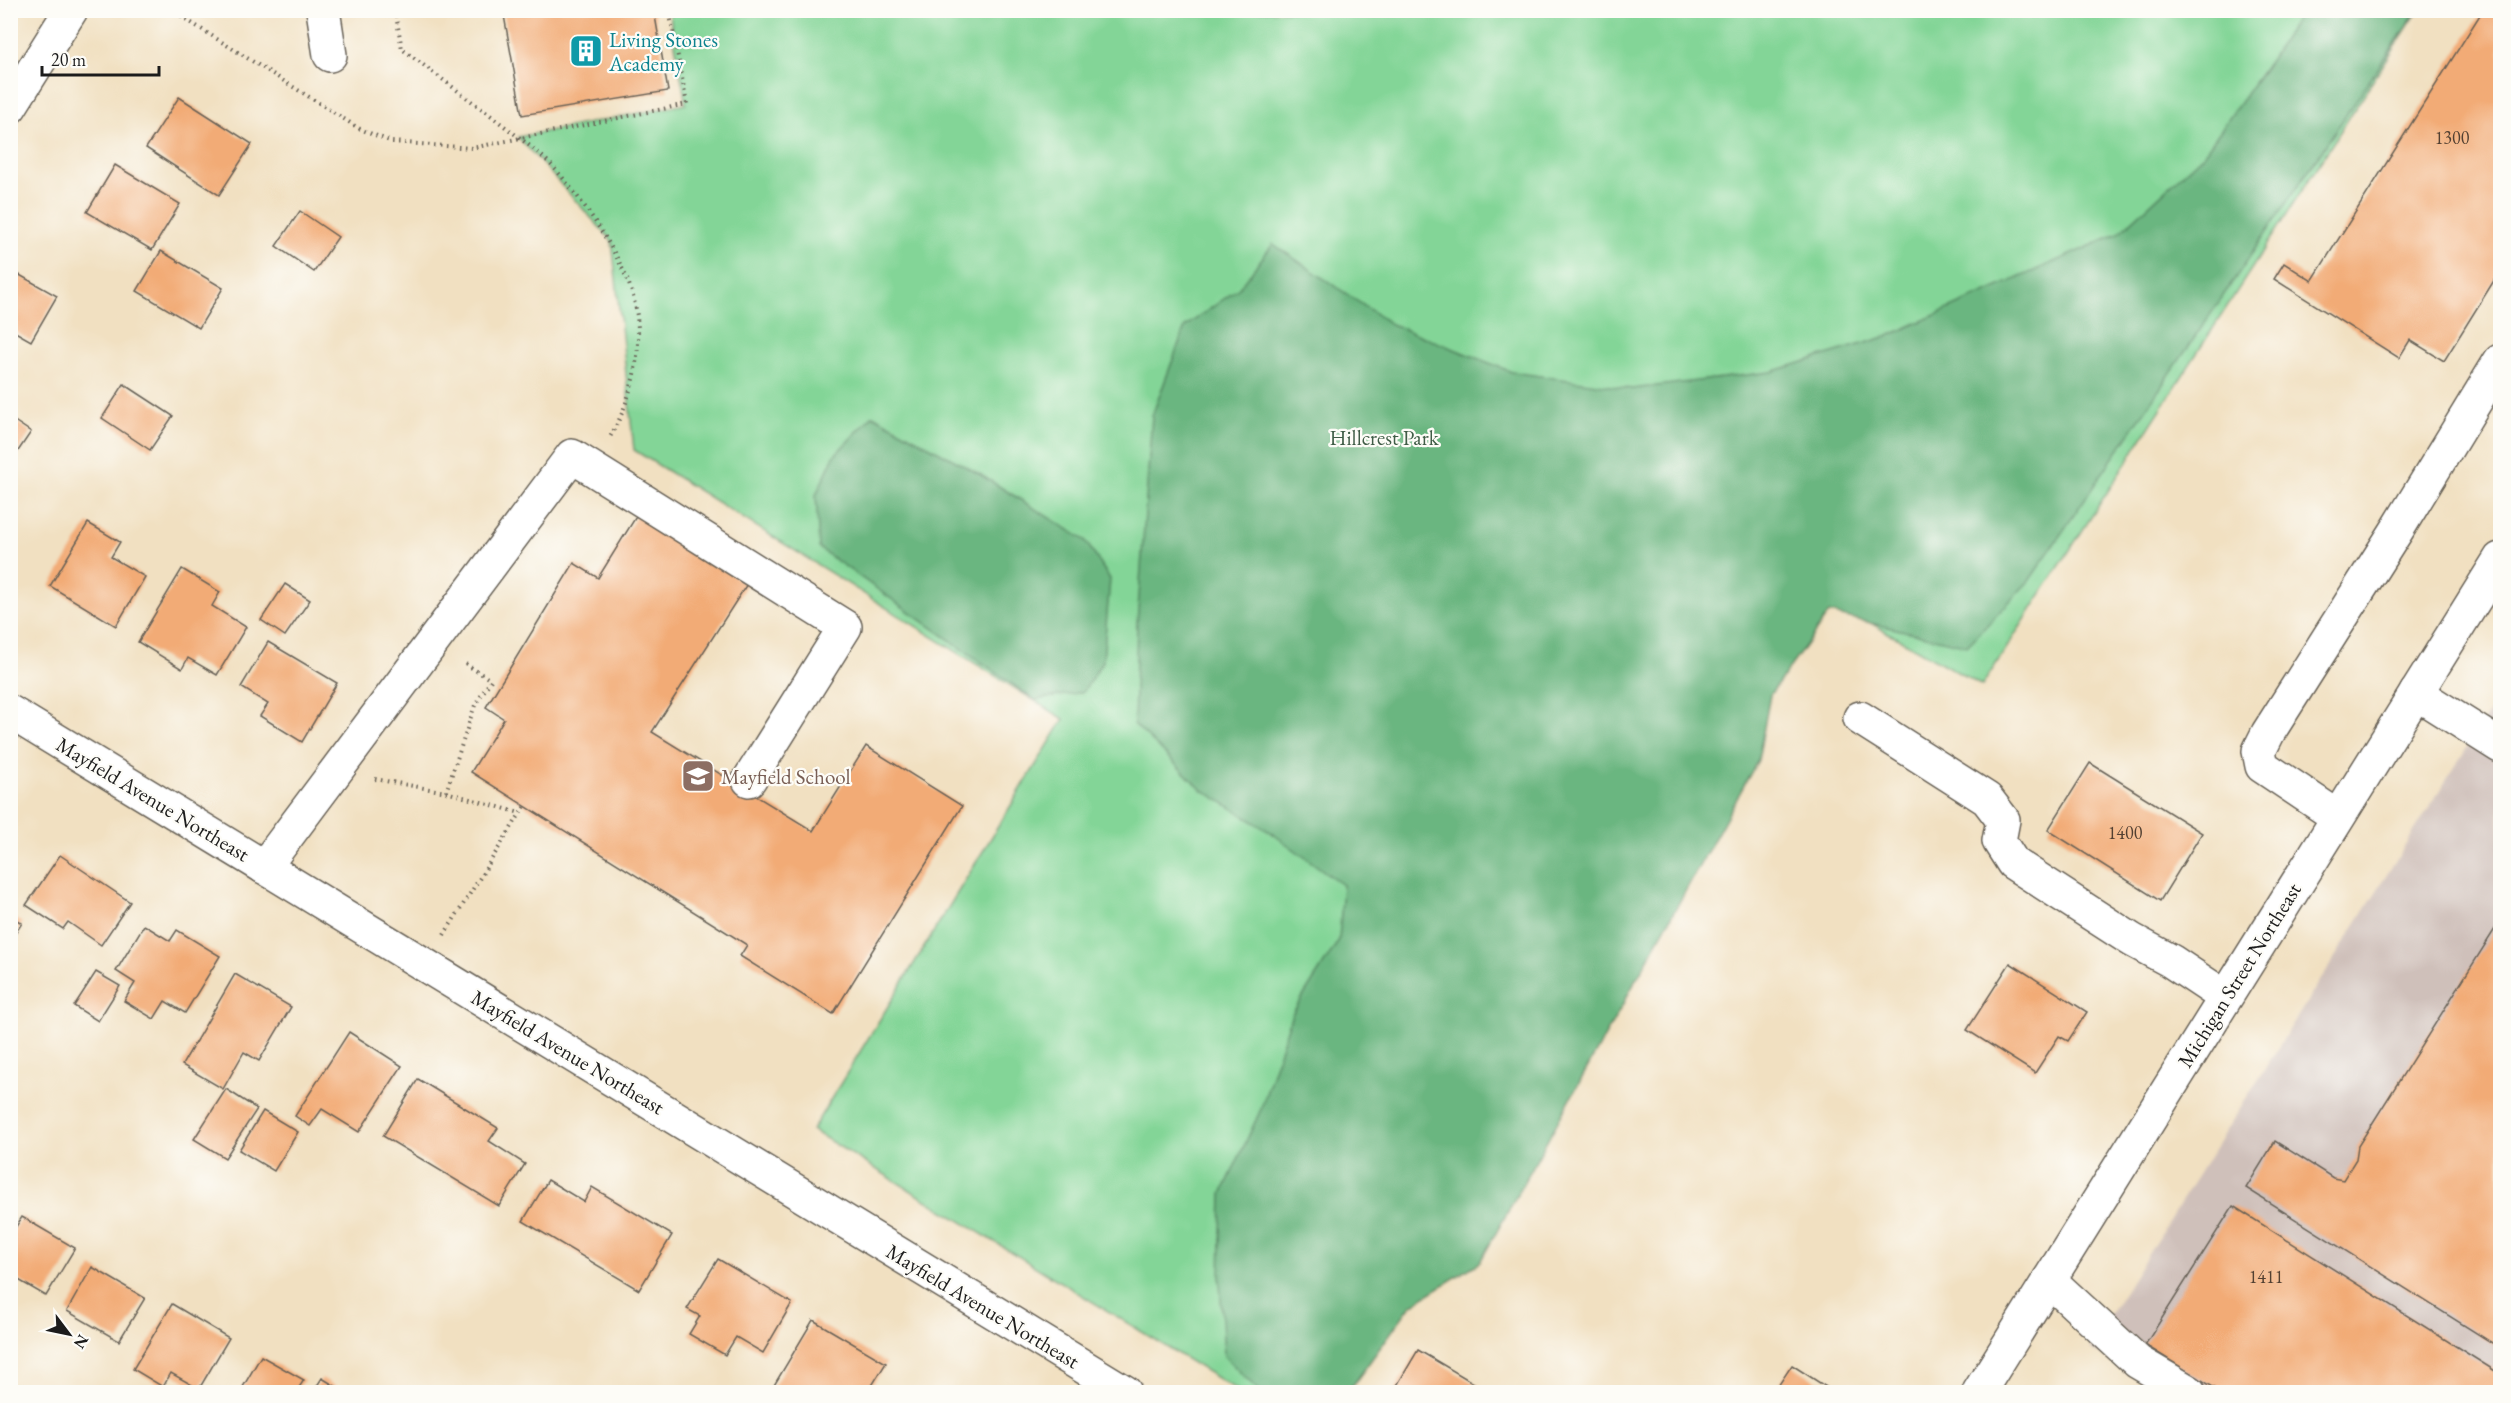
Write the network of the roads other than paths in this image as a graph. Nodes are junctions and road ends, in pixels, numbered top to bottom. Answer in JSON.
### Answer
{"nodes":[{"id":1,"x":71,"y":10,"type":"edge"},
{"id":2,"x":323,"y":10,"type":"edge"},
{"id":3,"x":330,"y":55,"type":"dead end"},
{"id":4,"x":10,"y":107,"type":"edge"},
{"id":5,"x":2500,"y":361,"type":"edge"},
{"id":6,"x":2500,"y":559,"type":"edge"},
{"id":7,"x":2416,"y":693,"type":"junction"},
{"id":8,"x":10,"y":712,"type":"edge"},
{"id":9,"x":1860,"y":718,"type":"dead end"},
{"id":10,"x":2500,"y":746,"type":"edge"},
{"id":11,"x":749,"y":780,"type":"dead end"},
{"id":12,"x":2338,"y":817,"type":"junction"},
{"id":13,"x":264,"y":867,"type":"junction"},
{"id":14,"x":2225,"y":997,"type":"junction"},
{"id":15,"x":2049,"y":1280,"type":"junction"},
{"id":16,"x":1125,"y":1392,"type":"edge"},
{"id":17,"x":1979,"y":1392,"type":"edge"},
{"id":18,"x":2188,"y":1392,"type":"edge"}],
"edges":[{"from":1,"to":4,"type":"street"},
{"from":2,"to":3,"type":"street"},
{"from":5,"to":12,"type":"street"},
{"from":6,"to":7,"type":"street","name":"Michigan Street Northeast"},
{"from":7,"to":10,"type":"street"},
{"from":7,"to":12,"type":"street","name":"Michigan Street Northeast"},
{"from":8,"to":13,"type":"street","name":"Mayfield Avenue Northeast"},
{"from":9,"to":14,"type":"street"},
{"from":11,"to":13,"type":"street"},
{"from":12,"to":14,"type":"street","name":"Michigan Street Northeast"},
{"from":13,"to":16,"type":"street","name":"Mayfield Avenue Northeast"},
{"from":14,"to":15,"type":"street","name":"Michigan Street Northeast"},
{"from":15,"to":17,"type":"street","name":"Michigan Street Northeast"},
{"from":15,"to":18,"type":"street"}]}
